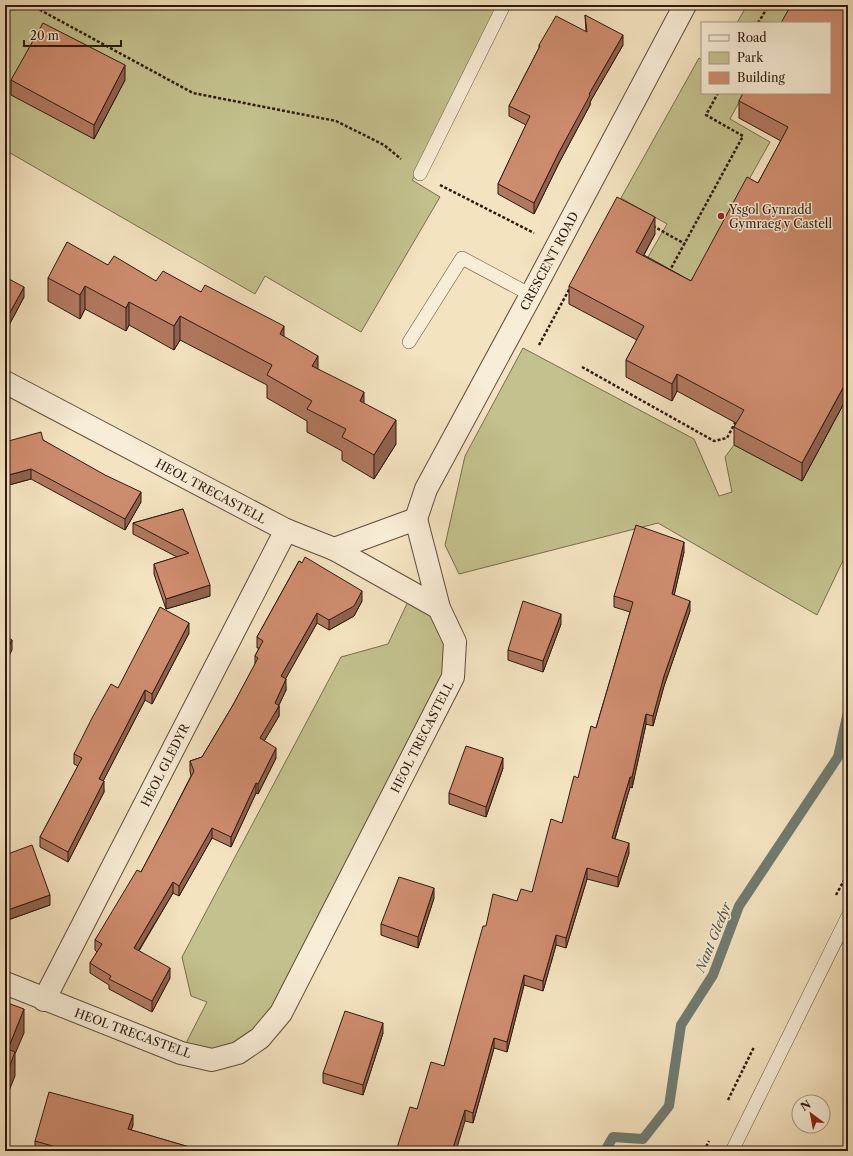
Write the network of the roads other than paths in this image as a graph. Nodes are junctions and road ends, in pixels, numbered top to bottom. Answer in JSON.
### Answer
{"nodes":[{"id":1,"x":504,"y":5,"type":"edge"},
{"id":2,"x":685,"y":5,"type":"edge"},
{"id":3,"x":420,"y":174,"type":"road end"},
{"id":4,"x":531,"y":295,"type":"junction"},
{"id":5,"x":409,"y":342,"type":"dead end"},
{"id":6,"x":5,"y":382,"type":"edge"},
{"id":7,"x":416,"y":519,"type":"junction"},
{"id":8,"x":286,"y":530,"type":"junction"},
{"id":9,"x":334,"y":549,"type":"junction"},
{"id":10,"x":439,"y":608,"type":"junction"},
{"id":11,"x":848,"y":916,"type":"edge"},
{"id":12,"x":5,"y":983,"type":"edge"},
{"id":13,"x":44,"y":1000,"type":"junction"},
{"id":14,"x":732,"y":1151,"type":"edge"}],
"edges":[{"from":1,"to":3,"type":"lane"},
{"from":2,"to":4,"type":"street","name":"CRESCENT ROAD"},
{"from":4,"to":5,"type":"lane"},
{"from":4,"to":7,"type":"street","name":"CRESCENT ROAD"},
{"from":6,"to":8,"type":"street","name":"HEOL TRECASTELL"},
{"from":7,"to":9,"type":"street"},
{"from":7,"to":10,"type":"street","name":"HEOL TRECASTELL"},
{"from":8,"to":9,"type":"street","name":"HEOL TRECASTELL"},
{"from":8,"to":13,"type":"street","name":"HEOL GLEDYR"},
{"from":9,"to":10,"type":"street","name":"HEOL TRECASTELL"},
{"from":10,"to":13,"type":"street","name":"HEOL TRECASTELL"},
{"from":11,"to":14,"type":"lane"},
{"from":12,"to":13,"type":"street","name":"HEOL TRECASTELL"}]}
